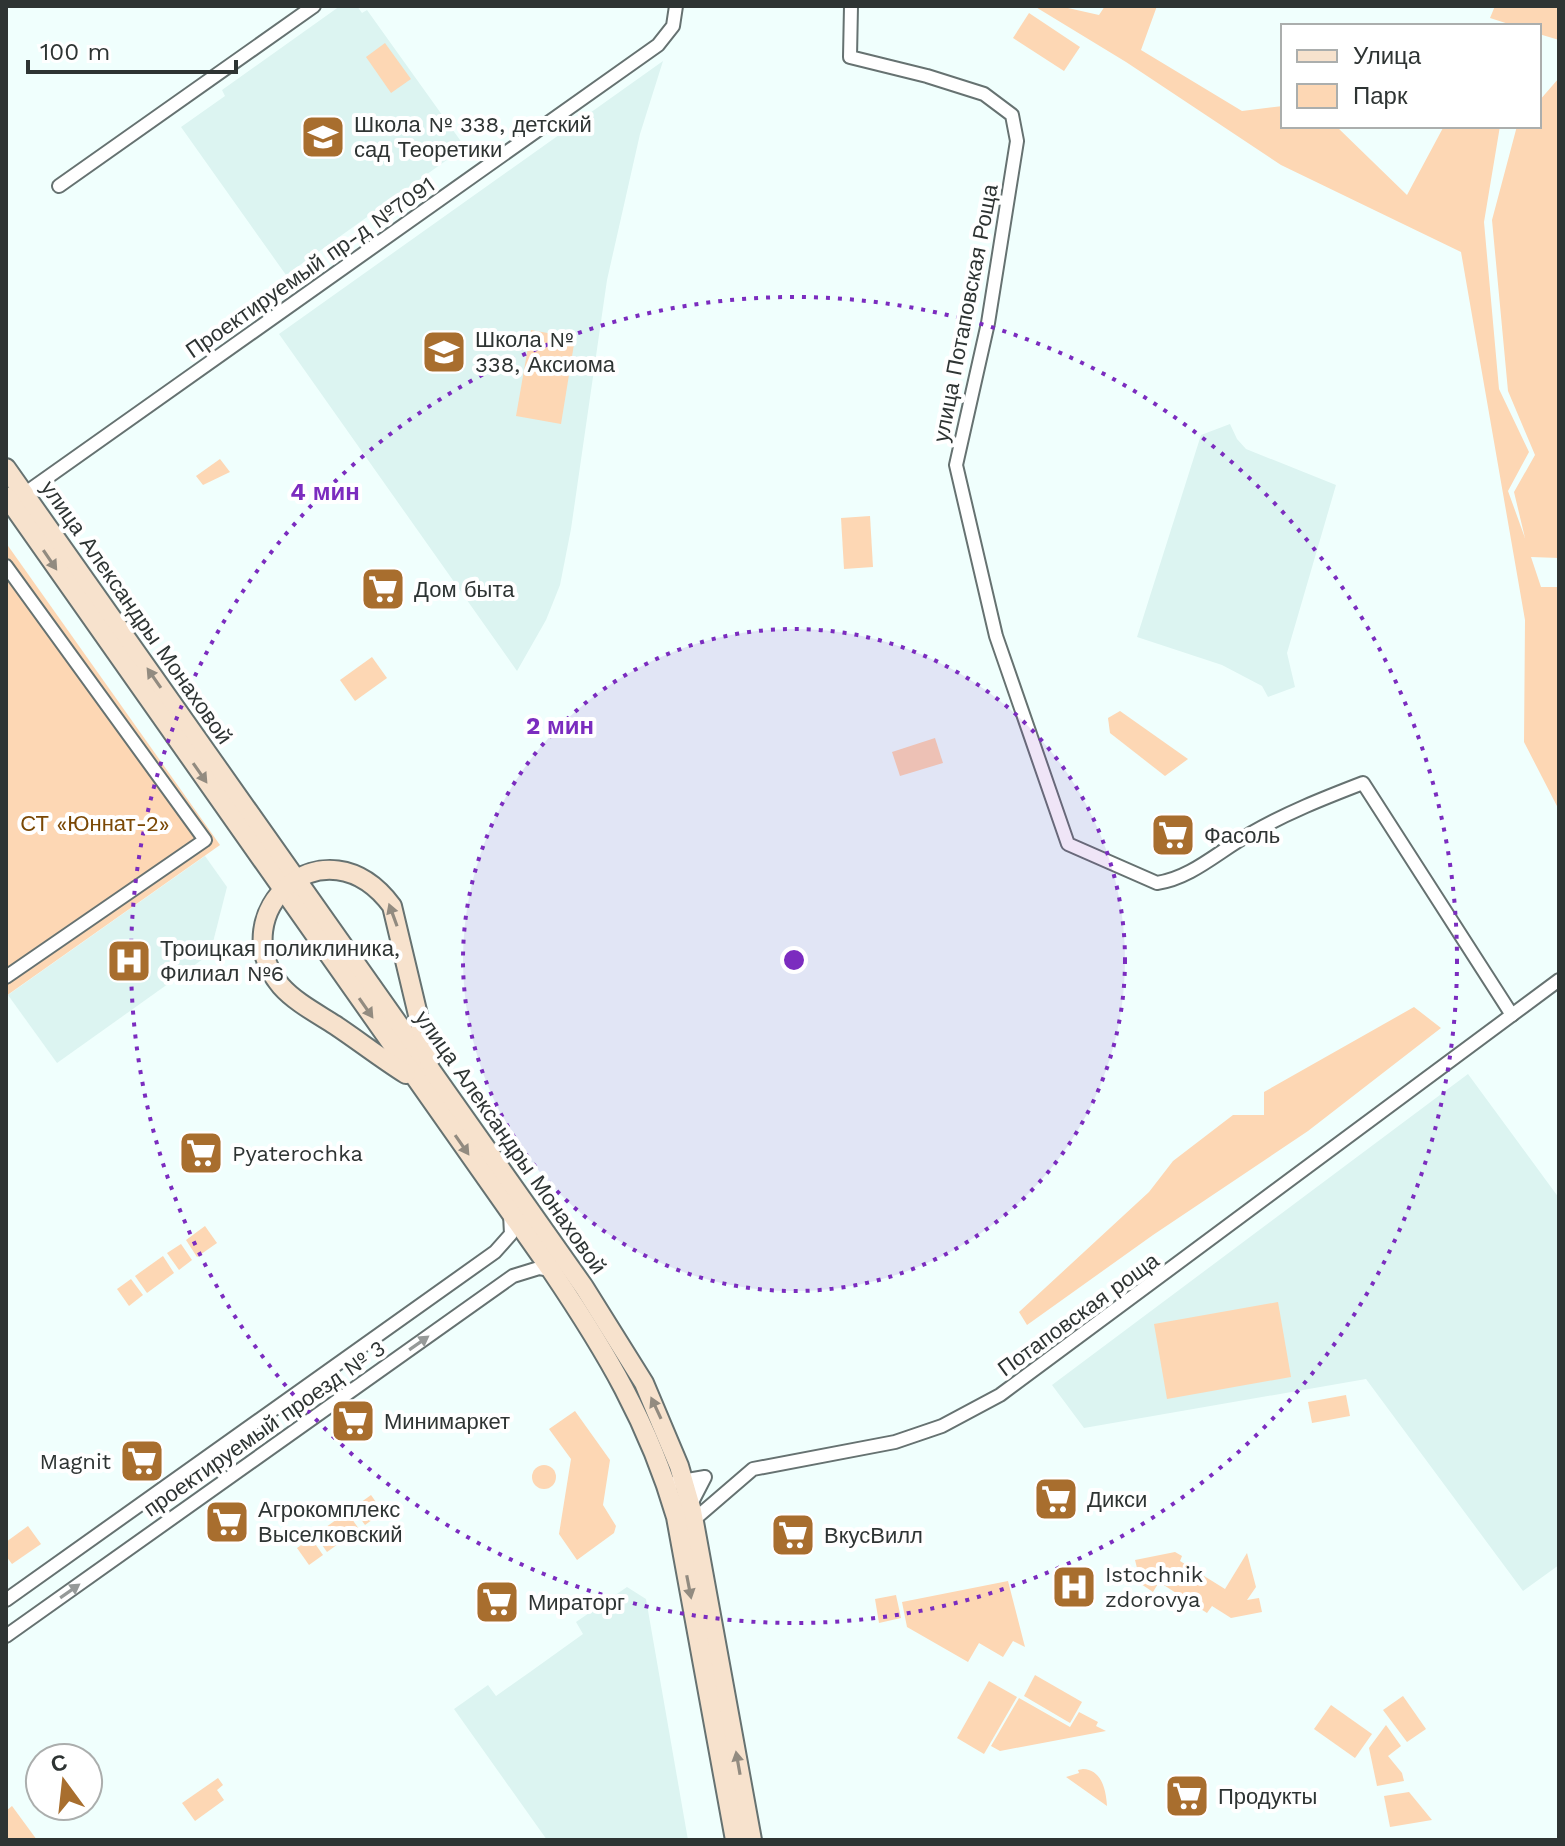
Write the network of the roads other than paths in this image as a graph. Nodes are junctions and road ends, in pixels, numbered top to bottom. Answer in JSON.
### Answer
{"nodes":[{"id":1,"x":314,"y":6,"type":"edge"},
{"id":2,"x":676,"y":6,"type":"edge"},
{"id":3,"x":851,"y":6,"type":"edge"},
{"id":4,"x":59,"y":186,"type":"dead end"},
{"id":5,"x":6,"y":468,"type":"edge"},
{"id":6,"x":15,"y":495,"type":"edge"},
{"id":7,"x":6,"y":566,"type":"edge"},
{"id":8,"x":289,"y":884,"type":"junction"},
{"id":9,"x":6,"y":977,"type":"edge"},
{"id":10,"x":1559,"y":980,"type":"edge"},
{"id":11,"x":1512,"y":1015,"type":"junction"},
{"id":12,"x":424,"y":1077,"type":"junction"},
{"id":13,"x":510,"y":1212,"type":"junction"},
{"id":14,"x":551,"y":1270,"type":"junction"},
{"id":15,"x":675,"y":1482,"type":"junction"},
{"id":16,"x":6,"y":1600,"type":"edge"},
{"id":17,"x":6,"y":1636,"type":"edge"},
{"id":18,"x":735,"y":1840,"type":"edge"},
{"id":19,"x":752,"y":1840,"type":"edge"}],
"edges":[{"from":1,"to":4,"type":"street"},
{"from":2,"to":6,"type":"street","name":"Проектируемый пр-д №7091"},
{"from":3,"to":11,"type":"street","name":"улица Потаповская Роща"},
{"from":5,"to":6,"type":"main road","name":"улица Александры Монаховой"},
{"from":6,"to":8,"type":"main road","name":"улица Александры Монаховой"},
{"from":7,"to":9,"type":"street"},
{"from":8,"to":12,"type":"main road","name":"улица Александры Монаховой"},
{"from":8,"to":12,"type":"main road"},
{"from":12,"to":8,"type":"main road","one_way":true},
{"from":10,"to":11,"type":"street","name":"Потаповская роща"},
{"from":11,"to":15,"type":"street","name":"Потаповская роща"},
{"from":12,"to":13,"type":"main road","name":"улица Александры Монаховой","one_way":true},
{"from":15,"to":12,"type":"main road","name":"улица Александры Монаховой","one_way":true},
{"from":13,"to":14,"type":"main road","name":"улица Александры Монаховой"},
{"from":13,"to":16,"type":"street","name":"проектируемый проезд № 3"},
{"from":14,"to":15,"type":"main road","name":"улица Александры Монаховой"},
{"from":17,"to":14,"type":"street","name":"проектируемый проезд № 3","one_way":true},
{"from":15,"to":18,"type":"main road","name":"улица Александры Монаховой","one_way":true},
{"from":19,"to":15,"type":"main road","name":"улица Александры Монаховой","one_way":true}]}
